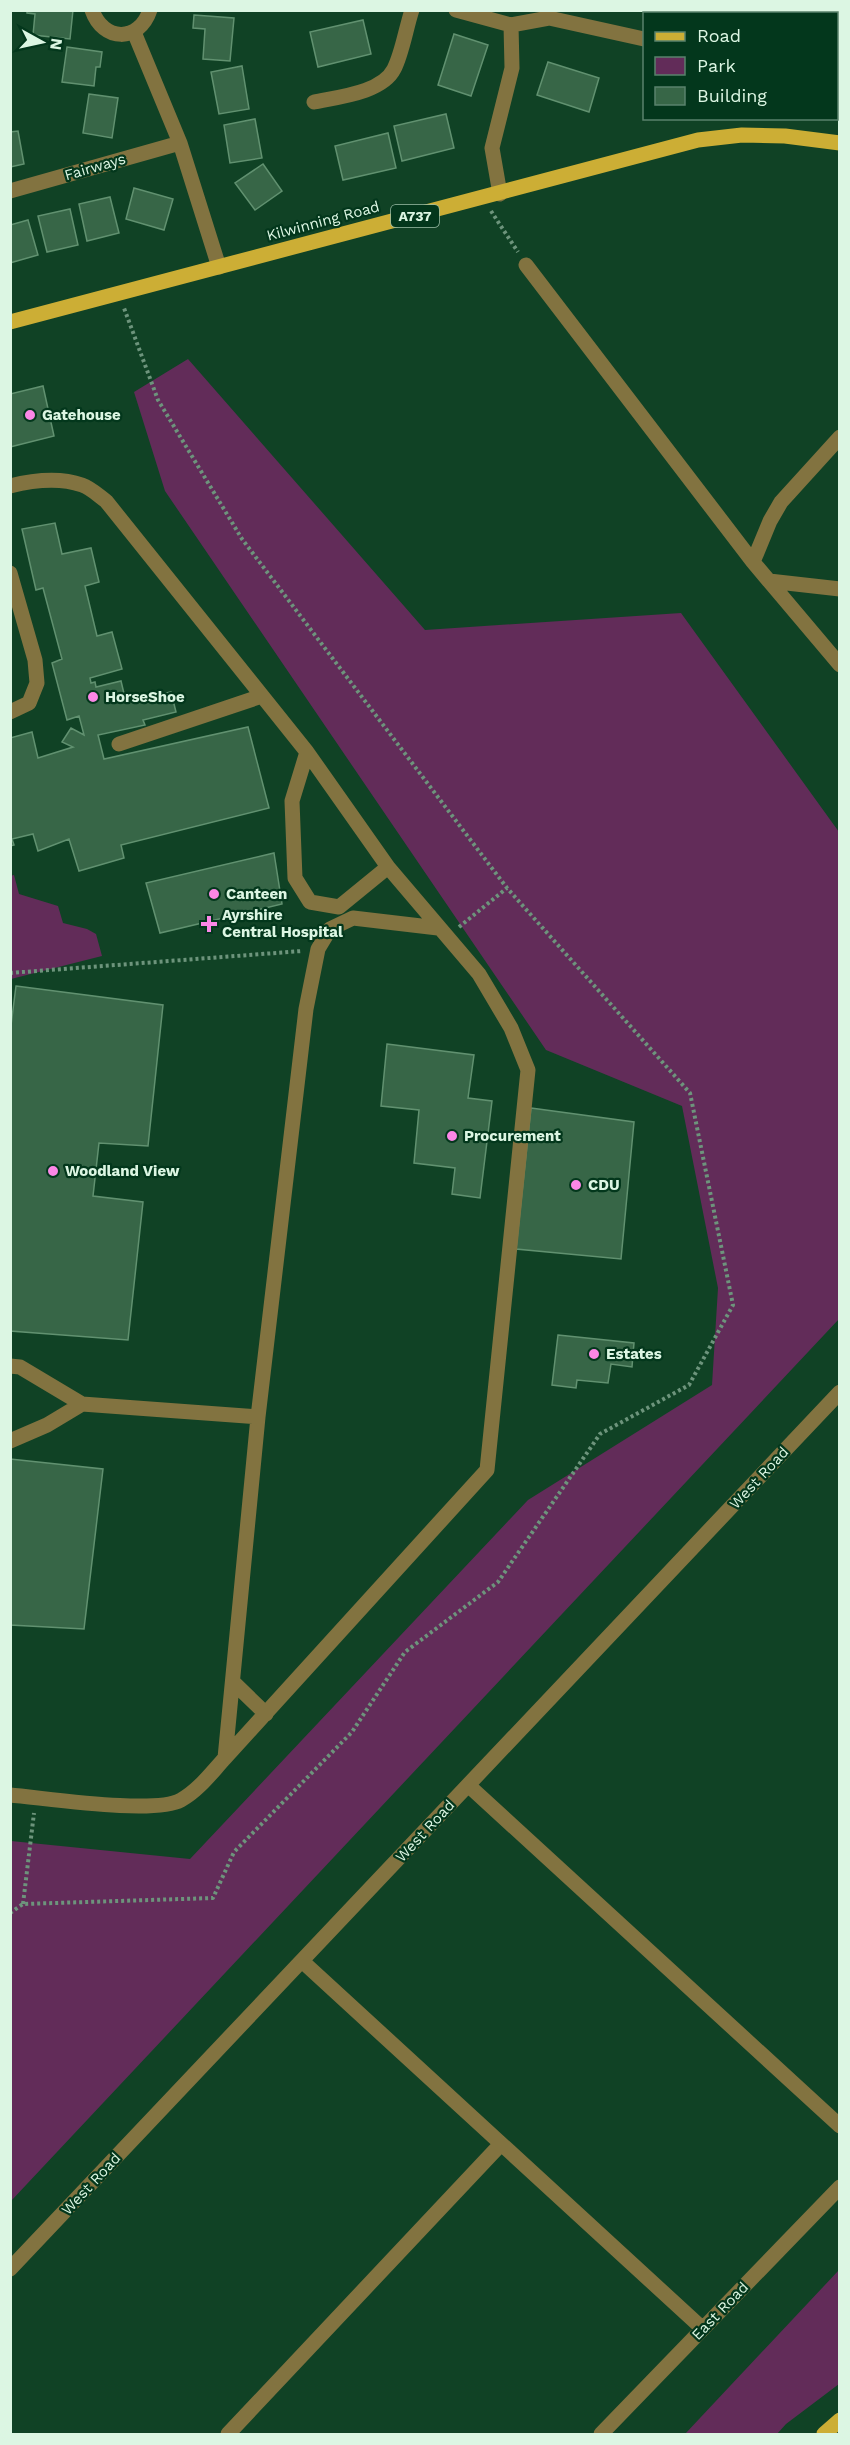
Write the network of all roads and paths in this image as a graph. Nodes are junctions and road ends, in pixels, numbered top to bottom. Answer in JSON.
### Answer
{"nodes":[{"id":1,"x":92,"y":10,"type":"edge"},
{"id":2,"x":150,"y":10,"type":"edge"},
{"id":3,"x":412,"y":10,"type":"edge"},
{"id":4,"x":456,"y":10,"type":"edge"},
{"id":5,"x":511,"y":25,"type":"junction"},
{"id":6,"x":134,"y":32,"type":"junction"},
{"id":7,"x":643,"y":39,"type":"edge"},
{"id":8,"x":314,"y":102,"type":"dead end"},
{"id":9,"x":822,"y":142,"type":"junction"},
{"id":10,"x":180,"y":143,"type":"junction"},
{"id":11,"x":840,"y":143,"type":"edge"},
{"id":12,"x":840,"y":153,"type":"edge"},
{"id":13,"x":10,"y":191,"type":"edge"},
{"id":14,"x":500,"y":194,"type":"junction"},
{"id":15,"x":483,"y":198,"type":"junction"},
{"id":16,"x":526,"y":265,"type":"joint"},
{"id":17,"x":219,"y":267,"type":"junction"},
{"id":18,"x":119,"y":294,"type":"junction"},
{"id":19,"x":10,"y":322,"type":"edge"},
{"id":20,"x":840,"y":437,"type":"edge"},
{"id":21,"x":10,"y":486,"type":"edge"},
{"id":22,"x":753,"y":562,"type":"junction"},
{"id":23,"x":10,"y":573,"type":"edge"},
{"id":24,"x":770,"y":581,"type":"junction"},
{"id":25,"x":840,"y":589,"type":"edge"},
{"id":26,"x":840,"y":665,"type":"edge"},
{"id":27,"x":262,"y":696,"type":"junction"},
{"id":28,"x":10,"y":712,"type":"edge"},
{"id":29,"x":119,"y":744,"type":"dead end"},
{"id":30,"x":307,"y":752,"type":"junction"},
{"id":31,"x":388,"y":867,"type":"junction"},
{"id":32,"x":507,"y":888,"type":"junction"},
{"id":33,"x":443,"y":932,"type":"junction"},
{"id":34,"x":318,"y":949,"type":"junction"},
{"id":35,"x":10,"y":973,"type":"edge"},
{"id":36,"x":10,"y":1366,"type":"edge"},
{"id":37,"x":840,"y":1392,"type":"edge"},
{"id":38,"x":82,"y":1404,"type":"junction"},
{"id":39,"x":258,"y":1417,"type":"junction"},
{"id":40,"x":10,"y":1441,"type":"edge"},
{"id":41,"x":232,"y":1682,"type":"junction"},
{"id":42,"x":266,"y":1714,"type":"junction"},
{"id":43,"x":225,"y":1758,"type":"junction"},
{"id":44,"x":468,"y":1785,"type":"junction"},
{"id":45,"x":10,"y":1795,"type":"edge"},
{"id":46,"x":36,"y":1797,"type":"junction"},
{"id":47,"x":22,"y":1904,"type":"junction"},
{"id":48,"x":10,"y":1913,"type":"edge"},
{"id":49,"x":302,"y":1961,"type":"junction"},
{"id":50,"x":840,"y":2126,"type":"edge"},
{"id":51,"x":501,"y":2144,"type":"junction"},
{"id":52,"x":840,"y":2187,"type":"edge"},
{"id":53,"x":10,"y":2269,"type":"edge"},
{"id":54,"x":703,"y":2329,"type":"junction"},
{"id":55,"x":840,"y":2420,"type":"edge"},
{"id":56,"x":228,"y":2434,"type":"edge"},
{"id":57,"x":601,"y":2434,"type":"edge"},
{"id":58,"x":824,"y":2434,"type":"edge"}],
"edges":[{"from":1,"to":6,"type":"street"},
{"from":2,"to":6,"type":"street"},
{"from":3,"to":8,"type":"street"},
{"from":4,"to":5,"type":"street"},
{"from":5,"to":7,"type":"street"},
{"from":5,"to":14,"type":"street"},
{"from":6,"to":10,"type":"street"},
{"from":9,"to":11,"type":"main road","name":"Kilwinning Road","number":"A737"},
{"from":9,"to":12,"type":"main road","name":"Kilwinning Road","number":"A737"},
{"from":9,"to":14,"type":"main road","name":"Kilwinning Road","number":"A737"},
{"from":10,"to":13,"type":"street","name":"Fairways"},
{"from":10,"to":17,"type":"street"},
{"from":14,"to":15,"type":"main road","name":"Kilwinning Road","number":"A737"},
{"from":15,"to":16,"type":"path"},
{"from":15,"to":17,"type":"main road","name":"Kilwinning Road","number":"A737"},
{"from":16,"to":22,"type":"street"},
{"from":17,"to":18,"type":"main road","name":"Kilwinning Road","number":"A737"},
{"from":18,"to":19,"type":"main road","name":"Kilwinning Road","number":"A737"},
{"from":18,"to":32,"type":"path"},
{"from":20,"to":22,"type":"street"},
{"from":21,"to":27,"type":"street"},
{"from":22,"to":24,"type":"street"},
{"from":23,"to":28,"type":"street"},
{"from":24,"to":25,"type":"street"},
{"from":24,"to":26,"type":"street"},
{"from":27,"to":29,"type":"street"},
{"from":27,"to":30,"type":"street"},
{"from":30,"to":31,"type":"street"},
{"from":30,"to":31,"type":"street"},
{"from":31,"to":33,"type":"street"},
{"from":32,"to":33,"type":"path"},
{"from":32,"to":47,"type":"path"},
{"from":33,"to":34,"type":"street"},
{"from":33,"to":42,"type":"street"},
{"from":34,"to":35,"type":"path"},
{"from":34,"to":39,"type":"street"},
{"from":36,"to":38,"type":"street"},
{"from":37,"to":44,"type":"street","name":"West Road"},
{"from":38,"to":39,"type":"street"},
{"from":38,"to":40,"type":"street"},
{"from":39,"to":41,"type":"street"},
{"from":41,"to":42,"type":"street"},
{"from":41,"to":43,"type":"street"},
{"from":42,"to":43,"type":"street"},
{"from":43,"to":46,"type":"street"},
{"from":44,"to":49,"type":"street","name":"West Road"},
{"from":44,"to":50,"type":"street"},
{"from":45,"to":46,"type":"street"},
{"from":46,"to":47,"type":"path"},
{"from":47,"to":48,"type":"path"},
{"from":49,"to":51,"type":"street"},
{"from":49,"to":53,"type":"street","name":"West Road"},
{"from":51,"to":54,"type":"street"},
{"from":51,"to":56,"type":"street"},
{"from":52,"to":54,"type":"street","name":"East Road"},
{"from":54,"to":57,"type":"street","name":"East Road"},
{"from":55,"to":58,"type":"main road"}]}
